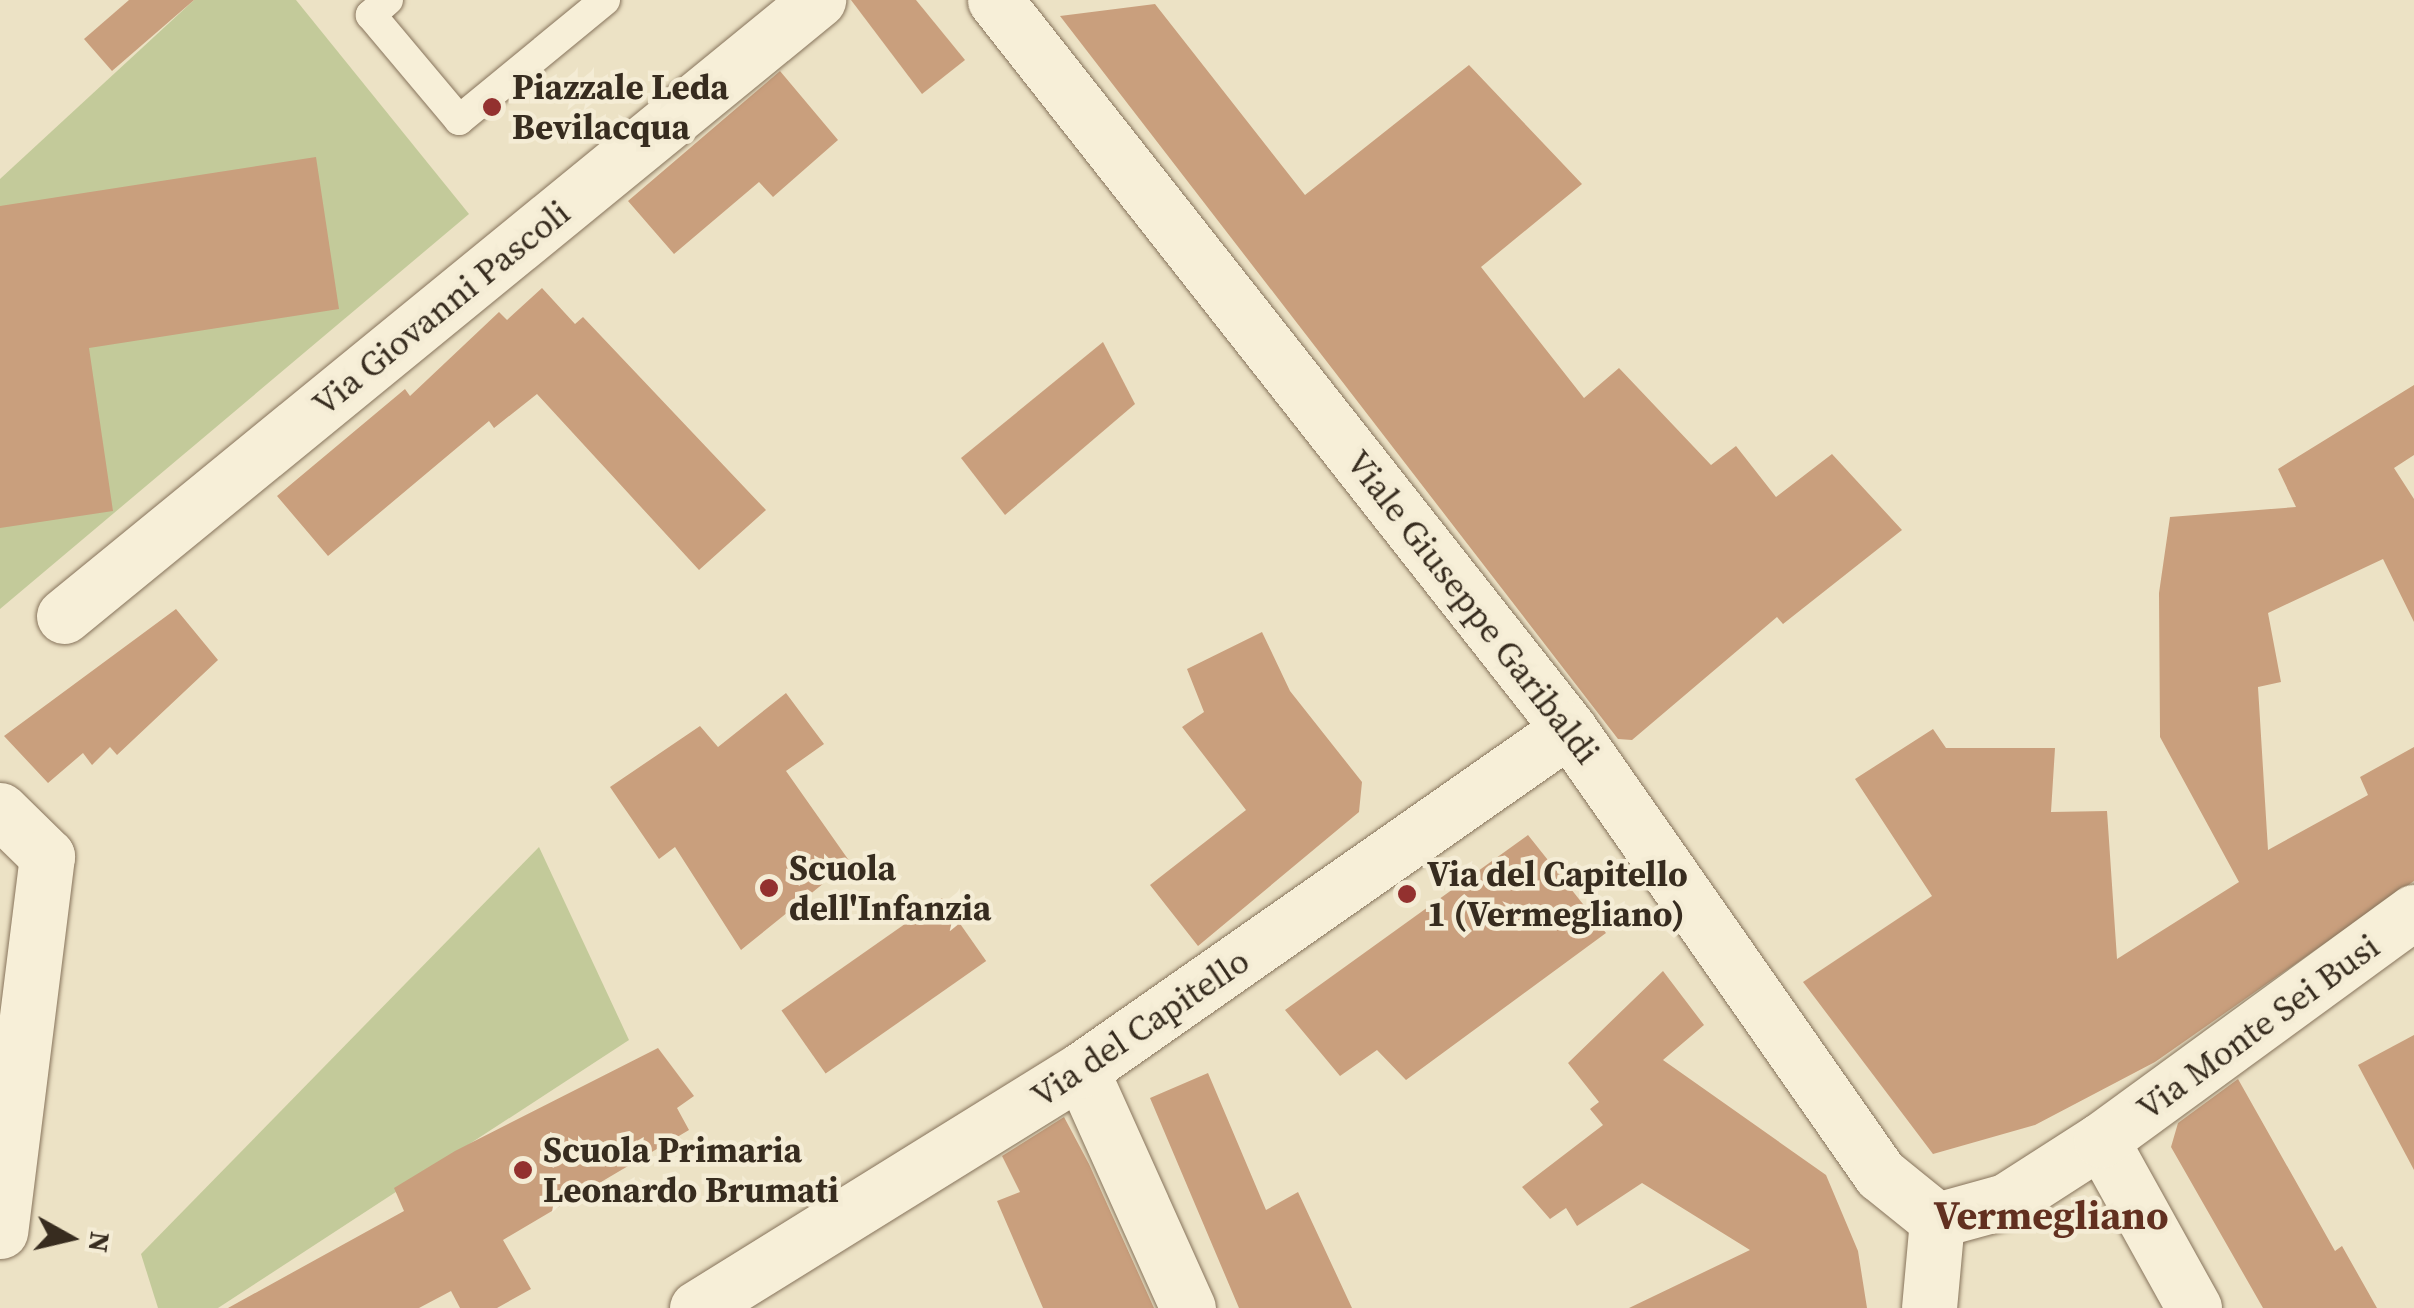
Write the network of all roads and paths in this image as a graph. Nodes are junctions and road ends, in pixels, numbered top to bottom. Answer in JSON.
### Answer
{"nodes":[{"id":1,"x":388,"y":0,"type":"edge"},
{"id":2,"x":605,"y":0,"type":"edge"},
{"id":3,"x":818,"y":0,"type":"edge"},
{"id":4,"x":995,"y":0,"type":"edge"},
{"id":5,"x":64,"y":616,"type":"dead end"},
{"id":6,"x":1570,"y":728,"type":"junction"},
{"id":7,"x":0,"y":810,"type":"edge"},
{"id":8,"x":2414,"y":912,"type":"edge"},
{"id":9,"x":1081,"y":1070,"type":"junction"},
{"id":10,"x":2101,"y":1140,"type":"junction"},
{"id":11,"x":1937,"y":1220,"type":"junction"},
{"id":12,"x":0,"y":1231,"type":"edge"},
{"id":13,"x":698,"y":1308,"type":"edge"},
{"id":14,"x":1188,"y":1308,"type":"edge"},
{"id":15,"x":1930,"y":1308,"type":"edge"},
{"id":16,"x":2194,"y":1308,"type":"edge"}],
"edges":[{"from":1,"to":2,"type":"lane"},
{"from":3,"to":5,"type":"street","name":"Via Giovanni Pascoli"},
{"from":4,"to":6,"type":"street","name":"Viale Giuseppe Garibaldi"},
{"from":6,"to":9,"type":"street","name":"Via del Capitello"},
{"from":6,"to":11,"type":"street","name":"Viale Giuseppe Garibaldi"},
{"from":7,"to":12,"type":"street"},
{"from":8,"to":10,"type":"street","name":"Via Monte Sei Busi"},
{"from":9,"to":13,"type":"street","name":"Via del Capitello"},
{"from":9,"to":14,"type":"street"},
{"from":10,"to":11,"type":"street","name":"Via Monte Sei Busi"},
{"from":10,"to":16,"type":"street"},
{"from":11,"to":15,"type":"street"}]}
